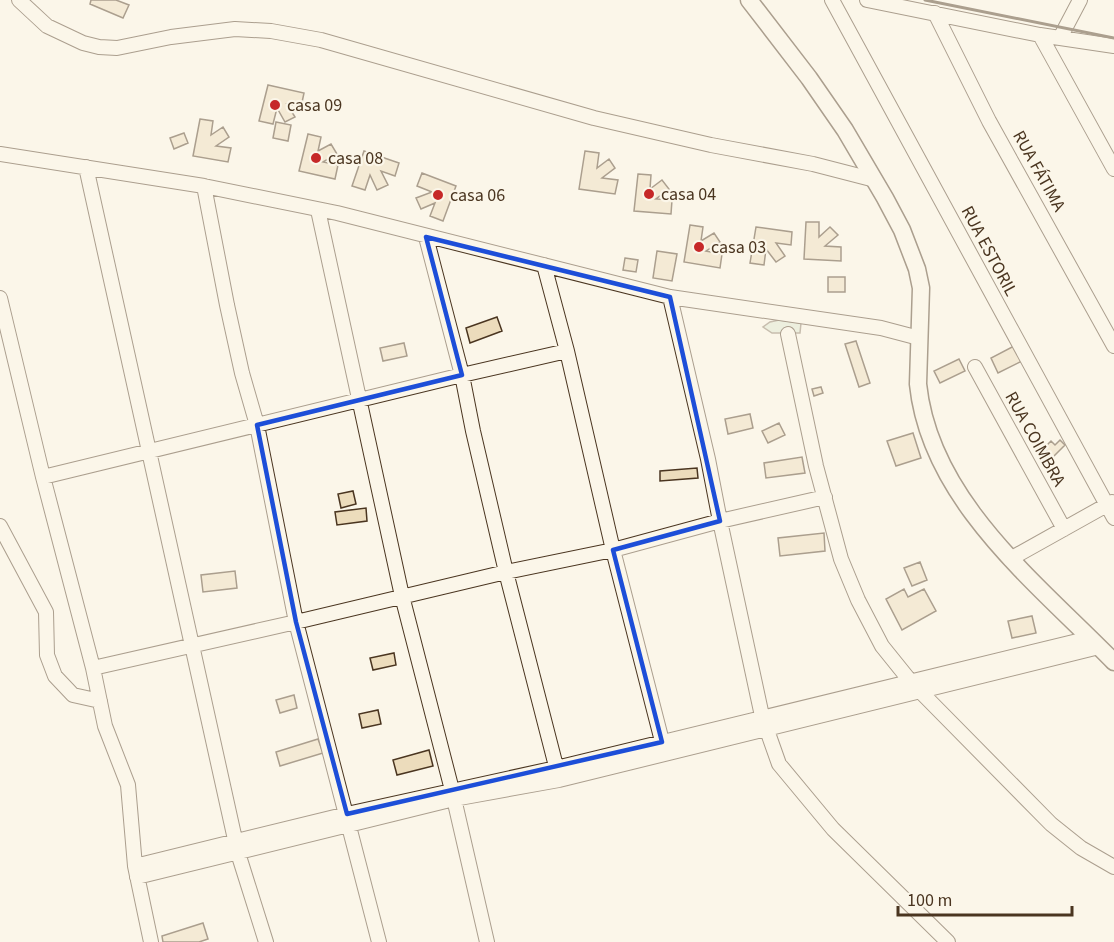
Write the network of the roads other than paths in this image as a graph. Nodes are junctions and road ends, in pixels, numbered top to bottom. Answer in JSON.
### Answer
{"nodes":[{"id":1,"x":19,"y":0,"type":"edge"},
{"id":2,"x":749,"y":0,"type":"edge"},
{"id":3,"x":832,"y":0,"type":"edge"},
{"id":4,"x":872,"y":0,"type":"edge"},
{"id":5,"x":1080,"y":0,"type":"edge"},
{"id":6,"x":935,"y":14,"type":"junction"},
{"id":7,"x":1040,"y":35,"type":"junction"},
{"id":8,"x":1060,"y":38,"type":"junction"},
{"id":9,"x":1114,"y":46,"type":"edge"},
{"id":10,"x":0,"y":154,"type":"edge"},
{"id":11,"x":87,"y":167,"type":"junction"},
{"id":12,"x":1114,"y":169,"type":"edge"},
{"id":13,"x":875,"y":180,"type":"junction"},
{"id":14,"x":204,"y":186,"type":"junction"},
{"id":15,"x":318,"y":210,"type":"junction"},
{"id":16,"x":426,"y":237,"type":"junction"},
{"id":17,"x":544,"y":265,"type":"junction"},
{"id":18,"x":669,"y":297,"type":"junction"},
{"id":19,"x":0,"y":298,"type":"edge"},
{"id":20,"x":788,"y":334,"type":"dead end"},
{"id":21,"x":919,"y":338,"type":"junction"},
{"id":22,"x":1114,"y":346,"type":"edge"},
{"id":23,"x":567,"y":351,"type":"junction"},
{"id":24,"x":975,"y":367,"type":"dead end"},
{"id":25,"x":462,"y":375,"type":"junction"},
{"id":26,"x":359,"y":401,"type":"junction"},
{"id":27,"x":257,"y":425,"type":"junction"},
{"id":28,"x":151,"y":451,"type":"junction"},
{"id":29,"x":43,"y":477,"type":"junction"},
{"id":30,"x":825,"y":497,"type":"junction"},
{"id":31,"x":1110,"y":504,"type":"edge"},
{"id":32,"x":1114,"y":518,"type":"edge"},
{"id":33,"x":720,"y":521,"type":"junction"},
{"id":34,"x":0,"y":525,"type":"edge"},
{"id":35,"x":1064,"y":529,"type":"junction"},
{"id":36,"x":613,"y":550,"type":"junction"},
{"id":37,"x":1010,"y":559,"type":"junction"},
{"id":38,"x":506,"y":572,"type":"junction"},
{"id":39,"x":402,"y":596,"type":"junction"},
{"id":40,"x":296,"y":622,"type":"junction"},
{"id":41,"x":1095,"y":642,"type":"junction"},
{"id":42,"x":194,"y":646,"type":"junction"},
{"id":43,"x":1114,"y":662,"type":"edge"},
{"id":44,"x":93,"y":668,"type":"junction"},
{"id":45,"x":916,"y":686,"type":"junction"},
{"id":46,"x":100,"y":701,"type":"junction"},
{"id":47,"x":765,"y":722,"type":"junction"},
{"id":48,"x":663,"y":748,"type":"junction"},
{"id":49,"x":558,"y":774,"type":"junction"},
{"id":50,"x":453,"y":794,"type":"junction"},
{"id":51,"x":348,"y":819,"type":"junction"},
{"id":52,"x":237,"y":847,"type":"junction"},
{"id":53,"x":1114,"y":867,"type":"edge"},
{"id":54,"x":136,"y":872,"type":"junction"},
{"id":55,"x":151,"y":942,"type":"edge"},
{"id":56,"x":266,"y":942,"type":"edge"},
{"id":57,"x":379,"y":942,"type":"edge"},
{"id":58,"x":487,"y":942,"type":"edge"},
{"id":59,"x":948,"y":942,"type":"edge"}],
"edges":[{"from":1,"to":13,"type":"street"},
{"from":2,"to":13,"type":"main road"},
{"from":3,"to":31,"type":"street","name":"RUA ESTORIL"},
{"from":4,"to":6,"type":"street"},
{"from":5,"to":8,"type":"street"},
{"from":6,"to":7,"type":"street"},
{"from":6,"to":22,"type":"street","name":"RUA FÁTIMA"},
{"from":7,"to":8,"type":"street"},
{"from":7,"to":12,"type":"street"},
{"from":8,"to":9,"type":"street"},
{"from":10,"to":11,"type":"street"},
{"from":11,"to":14,"type":"street"},
{"from":11,"to":28,"type":"street"},
{"from":13,"to":21,"type":"main road"},
{"from":14,"to":15,"type":"street"},
{"from":14,"to":27,"type":"street"},
{"from":15,"to":16,"type":"street"},
{"from":15,"to":26,"type":"street"},
{"from":16,"to":17,"type":"street"},
{"from":16,"to":25,"type":"street"},
{"from":17,"to":18,"type":"street"},
{"from":17,"to":23,"type":"street"},
{"from":18,"to":21,"type":"street"},
{"from":18,"to":33,"type":"street"},
{"from":19,"to":29,"type":"street"},
{"from":20,"to":30,"type":"street"},
{"from":21,"to":37,"type":"main road"},
{"from":23,"to":25,"type":"street"},
{"from":23,"to":36,"type":"street"},
{"from":24,"to":35,"type":"street","name":"RUA COIMBRA"},
{"from":25,"to":26,"type":"street"},
{"from":25,"to":38,"type":"street"},
{"from":26,"to":27,"type":"street"},
{"from":26,"to":39,"type":"street"},
{"from":27,"to":28,"type":"street"},
{"from":27,"to":40,"type":"street"},
{"from":28,"to":29,"type":"street"},
{"from":28,"to":42,"type":"street"},
{"from":29,"to":44,"type":"street"},
{"from":30,"to":33,"type":"street"},
{"from":30,"to":45,"type":"street"},
{"from":31,"to":32,"type":"street","name":"RUA ESTORIL"},
{"from":31,"to":35,"type":"street"},
{"from":33,"to":36,"type":"street"},
{"from":33,"to":47,"type":"street"},
{"from":34,"to":46,"type":"street"},
{"from":35,"to":37,"type":"street"},
{"from":36,"to":38,"type":"street"},
{"from":36,"to":48,"type":"street"},
{"from":37,"to":41,"type":"main road"},
{"from":38,"to":39,"type":"street"},
{"from":38,"to":49,"type":"street"},
{"from":39,"to":40,"type":"street"},
{"from":39,"to":50,"type":"street"},
{"from":40,"to":42,"type":"street"},
{"from":40,"to":51,"type":"street"},
{"from":41,"to":43,"type":"main road"},
{"from":41,"to":45,"type":"street"},
{"from":42,"to":44,"type":"street"},
{"from":42,"to":52,"type":"street"},
{"from":44,"to":46,"type":"street"},
{"from":45,"to":47,"type":"street"},
{"from":45,"to":53,"type":"street"},
{"from":46,"to":54,"type":"street"},
{"from":47,"to":48,"type":"street"},
{"from":47,"to":59,"type":"street"},
{"from":48,"to":49,"type":"street"},
{"from":49,"to":50,"type":"street"},
{"from":50,"to":51,"type":"street"},
{"from":50,"to":58,"type":"street"},
{"from":51,"to":52,"type":"street"},
{"from":51,"to":57,"type":"street"},
{"from":52,"to":54,"type":"street"},
{"from":52,"to":56,"type":"street"},
{"from":54,"to":55,"type":"street"}]}
